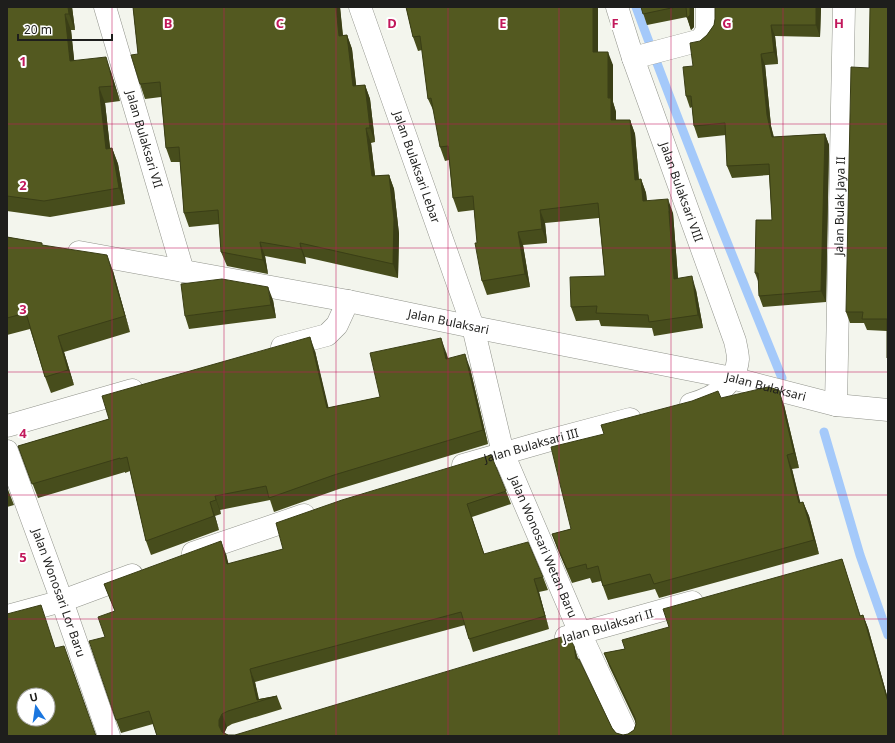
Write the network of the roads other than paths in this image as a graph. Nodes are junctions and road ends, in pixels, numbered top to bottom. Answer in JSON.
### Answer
{"nodes":[{"id":1,"x":105,"y":7,"type":"edge"},
{"id":2,"x":360,"y":7,"type":"edge"},
{"id":3,"x":617,"y":7,"type":"edge"},
{"id":4,"x":707,"y":7,"type":"edge"},
{"id":5,"x":844,"y":7,"type":"edge"},
{"id":6,"x":648,"y":54,"type":"junction"},
{"id":7,"x":61,"y":248,"type":"edge"},
{"id":8,"x":183,"y":271,"type":"junction"},
{"id":9,"x":348,"y":301,"type":"junction"},
{"id":10,"x":473,"y":327,"type":"junction"},
{"id":11,"x":266,"y":352,"type":"edge"},
{"id":12,"x":732,"y":378,"type":"junction"},
{"id":13,"x":152,"y":385,"type":"edge"},
{"id":14,"x":836,"y":405,"type":"junction"},
{"id":15,"x":672,"y":409,"type":"edge"},
{"id":16,"x":888,"y":410,"type":"edge"},
{"id":17,"x":650,"y":414,"type":"edge"},
{"id":18,"x":7,"y":426,"type":"edge"},
{"id":19,"x":7,"y":451,"type":"edge"},
{"id":20,"x":503,"y":453,"type":"junction"},
{"id":21,"x":442,"y":471,"type":"edge"},
{"id":22,"x":321,"y":509,"type":"edge"},
{"id":23,"x":172,"y":561,"type":"edge"},
{"id":24,"x":149,"y":569,"type":"edge"},
{"id":25,"x":708,"y":598,"type":"edge"},
{"id":26,"x":62,"y":601,"type":"junction"},
{"id":27,"x":7,"y":616,"type":"edge"},
{"id":28,"x":580,"y":633,"type":"junction"},
{"id":29,"x":549,"y":642,"type":"edge"},
{"id":30,"x":109,"y":736,"type":"edge"},
{"id":31,"x":628,"y":736,"type":"edge"}],
"edges":[{"from":1,"to":8,"type":"street","name":"Jalan Bulaksari VII"},
{"from":2,"to":10,"type":"street","name":"Jalan Bulaksari Lebar"},
{"from":3,"to":6,"type":"street","name":"Jalan Bulaksari VIII"},
{"from":4,"to":6,"type":"street"},
{"from":5,"to":14,"type":"street","name":"Jalan Bulak Jaya II"},
{"from":6,"to":12,"type":"street","name":"Jalan Bulaksari VIII"},
{"from":7,"to":8,"type":"street","name":"Jalan Bulaksari"},
{"from":8,"to":9,"type":"street","name":"Jalan Bulaksari"},
{"from":9,"to":10,"type":"street","name":"Jalan Bulaksari"},
{"from":9,"to":11,"type":"street"},
{"from":10,"to":12,"type":"street","name":"Jalan Bulaksari"},
{"from":10,"to":20,"type":"street","name":"Jalan Wonosari Wetan Baru"},
{"from":12,"to":14,"type":"street","name":"Jalan Bulaksari"},
{"from":12,"to":15,"type":"street"},
{"from":13,"to":18,"type":"street"},
{"from":14,"to":16,"type":"street","name":"Jalan Bulaksari"},
{"from":17,"to":20,"type":"street","name":"Jalan Bulaksari III"},
{"from":19,"to":26,"type":"street","name":"Jalan Wonosari Lor Baru"},
{"from":20,"to":21,"type":"street","name":"Jalan Bulaksari III"},
{"from":20,"to":28,"type":"street","name":"Jalan Wonosari Wetan Baru"},
{"from":22,"to":23,"type":"street"},
{"from":24,"to":26,"type":"street"},
{"from":25,"to":28,"type":"street","name":"Jalan Bulaksari II"},
{"from":26,"to":27,"type":"street"},
{"from":26,"to":30,"type":"street","name":"Jalan Wonosari Lor Baru"},
{"from":28,"to":29,"type":"street","name":"Jalan Bulaksari II"},
{"from":28,"to":31,"type":"street","name":"Jalan Wonosari Wetan Baru"}]}
